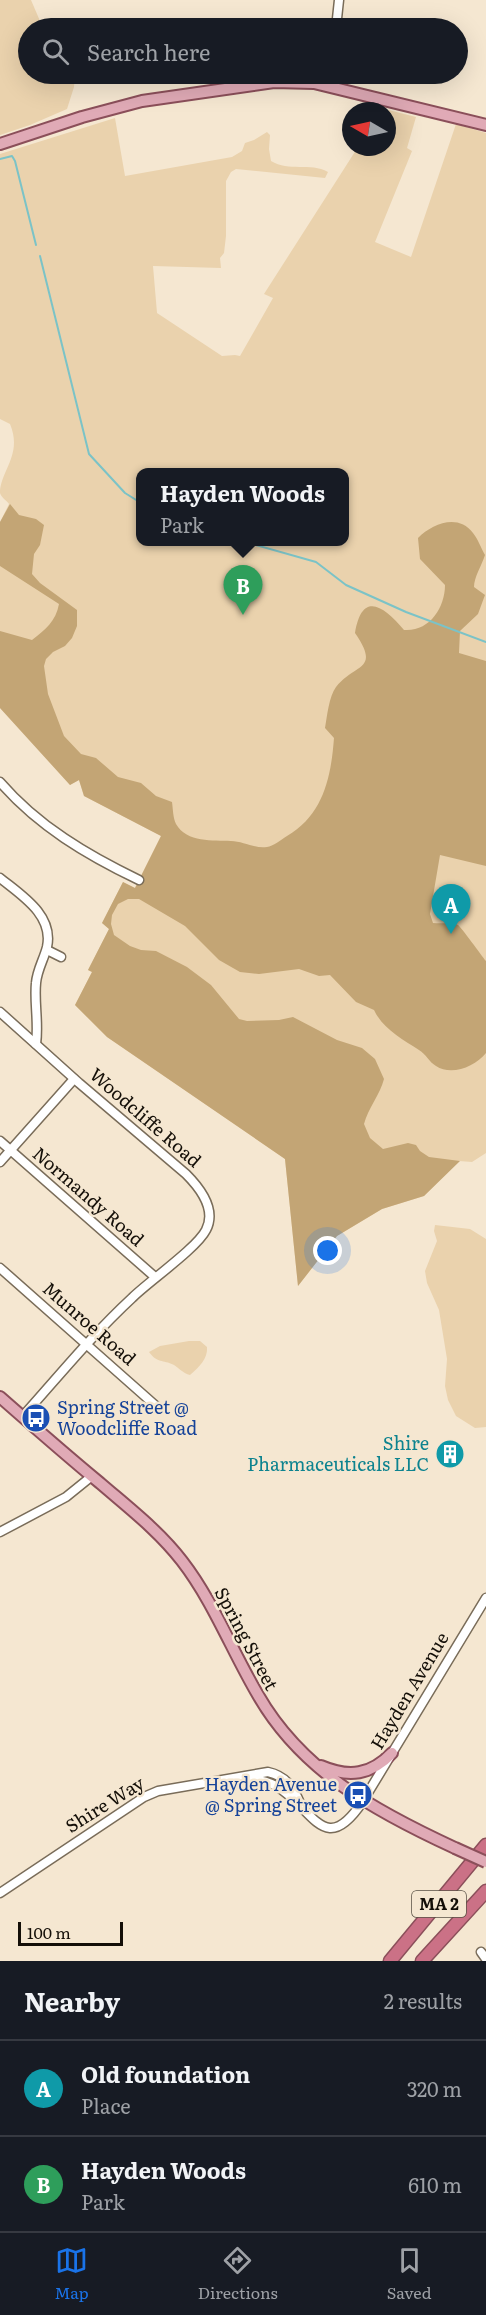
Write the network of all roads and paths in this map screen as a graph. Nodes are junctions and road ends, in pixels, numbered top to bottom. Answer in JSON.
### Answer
{"nodes":[{"id":1,"x":339,"y":0,"type":"edge"},
{"id":2,"x":337,"y":18,"type":"edge"},
{"id":3,"x":260,"y":84,"type":"edge"},
{"id":4,"x":318,"y":84,"type":"edge"},
{"id":5,"x":329,"y":84,"type":"edge"},
{"id":6,"x":329,"y":87,"type":"junction"},
{"id":7,"x":486,"y":125,"type":"edge"},
{"id":8,"x":0,"y":144,"type":"edge"},
{"id":9,"x":0,"y":782,"type":"edge"},
{"id":10,"x":0,"y":878,"type":"edge"},
{"id":11,"x":139,"y":880,"type":"dead end"},
{"id":12,"x":46,"y":950,"type":"junction"},
{"id":13,"x":61,"y":957,"type":"dead end"},
{"id":14,"x":0,"y":1012,"type":"edge"},
{"id":15,"x":36,"y":1044,"type":"junction"},
{"id":16,"x":74,"y":1079,"type":"junction"},
{"id":17,"x":0,"y":1141,"type":"edge"},
{"id":18,"x":10,"y":1150,"type":"junction"},
{"id":19,"x":0,"y":1162,"type":"edge"},
{"id":20,"x":0,"y":1268,"type":"edge"},
{"id":21,"x":155,"y":1277,"type":"junction"},
{"id":22,"x":86,"y":1344,"type":"junction"},
{"id":23,"x":0,"y":1397,"type":"edge"},
{"id":24,"x":156,"y":1406,"type":"dead end"},
{"id":25,"x":22,"y":1417,"type":"junction"},
{"id":26,"x":92,"y":1476,"type":"junction"},
{"id":27,"x":0,"y":1532,"type":"edge"},
{"id":28,"x":486,"y":1598,"type":"edge"},
{"id":29,"x":392,"y":1752,"type":"junction"},
{"id":30,"x":310,"y":1761,"type":"junction"},
{"id":31,"x":363,"y":1801,"type":"junction"},
{"id":32,"x":486,"y":1845,"type":"edge"},
{"id":33,"x":486,"y":1862,"type":"edge"},
{"id":34,"x":486,"y":1891,"type":"edge"},
{"id":35,"x":0,"y":1893,"type":"edge"},
{"id":36,"x":390,"y":1961,"type":"edge"},
{"id":37,"x":422,"y":1961,"type":"edge"}],
"edges":[{"from":1,"to":2,"type":"street"},
{"from":3,"to":8,"type":"main road"},
{"from":4,"to":6,"type":"main road"},
{"from":5,"to":6,"type":"street"},
{"from":6,"to":7,"type":"main road"},
{"from":9,"to":11,"type":"street"},
{"from":10,"to":12,"type":"street"},
{"from":12,"to":13,"type":"street"},
{"from":12,"to":15,"type":"street"},
{"from":14,"to":15,"type":"street","name":"Woodcliffe Road"},
{"from":15,"to":16,"type":"street","name":"Woodcliffe Road"},
{"from":16,"to":18,"type":"street"},
{"from":16,"to":21,"type":"street","name":"Woodcliffe Road"},
{"from":17,"to":18,"type":"street","name":"Normandy Road"},
{"from":18,"to":19,"type":"street"},
{"from":18,"to":21,"type":"street","name":"Normandy Road"},
{"from":20,"to":22,"type":"street","name":"Munroe Road"},
{"from":21,"to":22,"type":"street","name":"Woodcliffe Road"},
{"from":22,"to":24,"type":"street","name":"Munroe Road"},
{"from":22,"to":25,"type":"street","name":"Woodcliffe Road"},
{"from":23,"to":25,"type":"main road","name":"Spring Street"},
{"from":25,"to":26,"type":"main road","name":"Spring Street"},
{"from":26,"to":27,"type":"street"},
{"from":26,"to":30,"type":"main road","name":"Spring Street"},
{"from":28,"to":29,"type":"street","name":"Hayden Avenue"},
{"from":29,"to":30,"type":"main road"},
{"from":29,"to":31,"type":"street","name":"Hayden Avenue"},
{"from":30,"to":31,"type":"main road","name":"Spring Street"},
{"from":31,"to":33,"type":"main road","name":"Spring Street","bridge":true},
{"from":31,"to":35,"type":"street","name":"Shire Way"},
{"from":32,"to":36,"type":"highway","number":"MA 2"},
{"from":34,"to":37,"type":"highway","number":"MA 2"}]}
